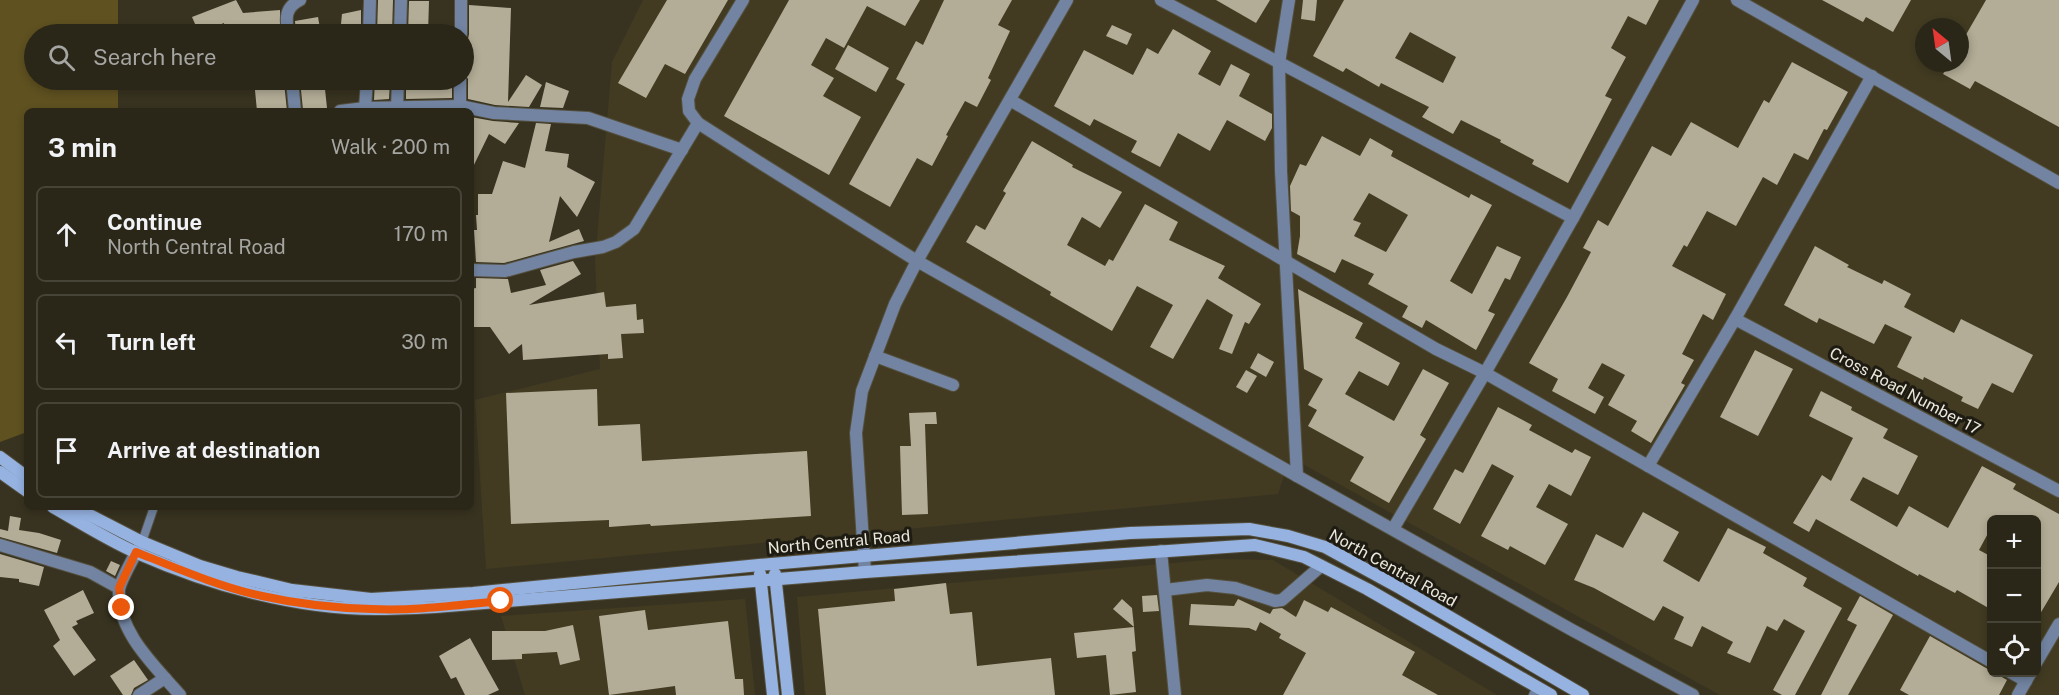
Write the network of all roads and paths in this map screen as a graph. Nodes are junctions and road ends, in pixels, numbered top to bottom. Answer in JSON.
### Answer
{"nodes":[{"id":1,"x":300,"y":0,"type":"edge"},
{"id":2,"x":370,"y":0,"type":"edge"},
{"id":3,"x":401,"y":0,"type":"edge"},
{"id":4,"x":461,"y":0,"type":"edge"},
{"id":5,"x":743,"y":0,"type":"edge"},
{"id":6,"x":1067,"y":0,"type":"edge"},
{"id":7,"x":1161,"y":0,"type":"edge"},
{"id":8,"x":1289,"y":0,"type":"edge"},
{"id":9,"x":1693,"y":0,"type":"edge"},
{"id":10,"x":1737,"y":0,"type":"edge"},
{"id":11,"x":287,"y":24,"type":"edge"},
{"id":12,"x":369,"y":24,"type":"edge"},
{"id":13,"x":400,"y":24,"type":"edge"},
{"id":14,"x":461,"y":24,"type":"edge"},
{"id":15,"x":1280,"y":63,"type":"junction"},
{"id":16,"x":1872,"y":76,"type":"junction"},
{"id":17,"x":293,"y":90,"type":"edge"},
{"id":18,"x":366,"y":90,"type":"edge"},
{"id":19,"x":398,"y":90,"type":"edge"},
{"id":20,"x":460,"y":90,"type":"edge"},
{"id":21,"x":1010,"y":100,"type":"junction"},
{"id":22,"x":460,"y":106,"type":"junction"},
{"id":23,"x":295,"y":108,"type":"edge"},
{"id":24,"x":365,"y":108,"type":"joint"},
{"id":25,"x":397,"y":108,"type":"junction"},
{"id":26,"x":470,"y":108,"type":"edge"},
{"id":27,"x":474,"y":109,"type":"edge"},
{"id":28,"x":698,"y":123,"type":"junction"},
{"id":29,"x":682,"y":150,"type":"junction"},
{"id":30,"x":2058,"y":178,"type":"edge"},
{"id":31,"x":1574,"y":218,"type":"junction"},
{"id":32,"x":917,"y":261,"type":"junction"},
{"id":33,"x":1285,"y":261,"type":"junction"},
{"id":34,"x":474,"y":270,"type":"edge"},
{"id":35,"x":1735,"y":319,"type":"junction"},
{"id":36,"x":875,"y":356,"type":"junction"},
{"id":37,"x":1485,"y":373,"type":"junction"},
{"id":38,"x":953,"y":385,"type":"dead end"},
{"id":39,"x":0,"y":457,"type":"edge"},
{"id":40,"x":1648,"y":466,"type":"junction"},
{"id":41,"x":0,"y":472,"type":"edge"},
{"id":42,"x":24,"y":475,"type":"edge"},
{"id":43,"x":1297,"y":476,"type":"junction"},
{"id":44,"x":24,"y":489,"type":"edge"},
{"id":45,"x":2059,"y":491,"type":"edge"},
{"id":46,"x":59,"y":510,"type":"edge"},
{"id":47,"x":153,"y":510,"type":"edge"},
{"id":48,"x":90,"y":511,"type":"edge"},
{"id":49,"x":1393,"y":529,"type":"junction"},
{"id":50,"x":0,"y":545,"type":"edge"},
{"id":51,"x":139,"y":547,"type":"junction"},
{"id":52,"x":1161,"y":551,"type":"junction"},
{"id":53,"x":863,"y":556,"type":"junction"},
{"id":54,"x":774,"y":564,"type":"junction"},
{"id":55,"x":759,"y":565,"type":"junction"},
{"id":56,"x":1321,"y":566,"type":"junction"},
{"id":57,"x":865,"y":572,"type":"junction"},
{"id":58,"x":776,"y":581,"type":"junction"},
{"id":59,"x":761,"y":582,"type":"junction"},
{"id":60,"x":119,"y":588,"type":"junction"},
{"id":61,"x":1165,"y":590,"type":"junction"},
{"id":62,"x":2059,"y":624,"type":"edge"},
{"id":63,"x":2041,"y":656,"type":"edge"},
{"id":64,"x":1987,"y":659,"type":"edge"},
{"id":65,"x":2028,"y":677,"type":"edge"},
{"id":66,"x":165,"y":678,"type":"junction"},
{"id":67,"x":1535,"y":691,"type":"edge"},
{"id":68,"x":139,"y":695,"type":"edge"},
{"id":69,"x":180,"y":695,"type":"edge"},
{"id":70,"x":773,"y":695,"type":"edge"},
{"id":71,"x":788,"y":695,"type":"edge"},
{"id":72,"x":1175,"y":695,"type":"edge"},
{"id":73,"x":1551,"y":695,"type":"edge"},
{"id":74,"x":1583,"y":695,"type":"edge"},
{"id":75,"x":1693,"y":695,"type":"edge"},
{"id":76,"x":2018,"y":695,"type":"edge"}],
"edges":[{"from":1,"to":11,"type":"street"},
{"from":2,"to":12,"type":"street"},
{"from":3,"to":13,"type":"street"},
{"from":4,"to":14,"type":"street"},
{"from":5,"to":28,"type":"street"},
{"from":6,"to":21,"type":"street"},
{"from":7,"to":15,"type":"street"},
{"from":8,"to":15,"type":"street"},
{"from":9,"to":31,"type":"street"},
{"from":10,"to":16,"type":"street"},
{"from":15,"to":31,"type":"street"},
{"from":15,"to":33,"type":"street"},
{"from":16,"to":30,"type":"street"},
{"from":16,"to":35,"type":"street"},
{"from":17,"to":23,"type":"street"},
{"from":18,"to":24,"type":"street"},
{"from":19,"to":25,"type":"street"},
{"from":20,"to":22,"type":"street"},
{"from":21,"to":32,"type":"street"},
{"from":21,"to":33,"type":"street"},
{"from":22,"to":25,"type":"street"},
{"from":22,"to":26,"type":"street"},
{"from":24,"to":25,"type":"street"},
{"from":27,"to":29,"type":"street"},
{"from":28,"to":29,"type":"street"},
{"from":28,"to":32,"type":"street"},
{"from":29,"to":34,"type":"street"},
{"from":31,"to":37,"type":"street"},
{"from":32,"to":36,"type":"street"},
{"from":32,"to":43,"type":"street"},
{"from":33,"to":37,"type":"street"},
{"from":33,"to":43,"type":"street"},
{"from":35,"to":40,"type":"street"},
{"from":35,"to":45,"type":"street","name":"Cross Road Number 17"},
{"from":36,"to":38,"type":"street"},
{"from":36,"to":53,"type":"street"},
{"from":37,"to":40,"type":"street"},
{"from":37,"to":49,"type":"street"},
{"from":39,"to":42,"type":"main road"},
{"from":40,"to":64,"type":"street"},
{"from":41,"to":44,"type":"main road"},
{"from":43,"to":49,"type":"street"},
{"from":46,"to":51,"type":"main road","name":"North Central Road"},
{"from":47,"to":51,"type":"lane"},
{"from":48,"to":51,"type":"main road","name":"North Central Road"},
{"from":49,"to":75,"type":"street"},
{"from":50,"to":60,"type":"street"},
{"from":51,"to":55,"type":"main road","name":"North Central Road"},
{"from":51,"to":59,"type":"main road","name":"North Central Road"},
{"from":51,"to":60,"type":"street"},
{"from":52,"to":56,"type":"main road","name":"North Central Road"},
{"from":52,"to":57,"type":"main road","name":"North Central Road"},
{"from":52,"to":61,"type":"street"},
{"from":53,"to":54,"type":"main road","name":"North Central Road"},
{"from":53,"to":57,"type":"street"},
{"from":53,"to":74,"type":"main road","name":"North Central Road"},
{"from":54,"to":55,"type":"main road","name":"North Central Road"},
{"from":54,"to":58,"type":"main road"},
{"from":55,"to":59,"type":"main road"},
{"from":56,"to":61,"type":"street"},
{"from":56,"to":67,"type":"main road","name":"North Central Road"},
{"from":57,"to":58,"type":"main road","name":"North Central Road"},
{"from":58,"to":59,"type":"main road","name":"North Central Road"},
{"from":58,"to":71,"type":"main road"},
{"from":59,"to":70,"type":"main road"},
{"from":60,"to":66,"type":"street"},
{"from":61,"to":72,"type":"street"},
{"from":62,"to":63,"type":"street"},
{"from":65,"to":76,"type":"street"},
{"from":66,"to":68,"type":"street"},
{"from":66,"to":69,"type":"street"},
{"from":67,"to":73,"type":"main road","name":"North Central Road"}]}
